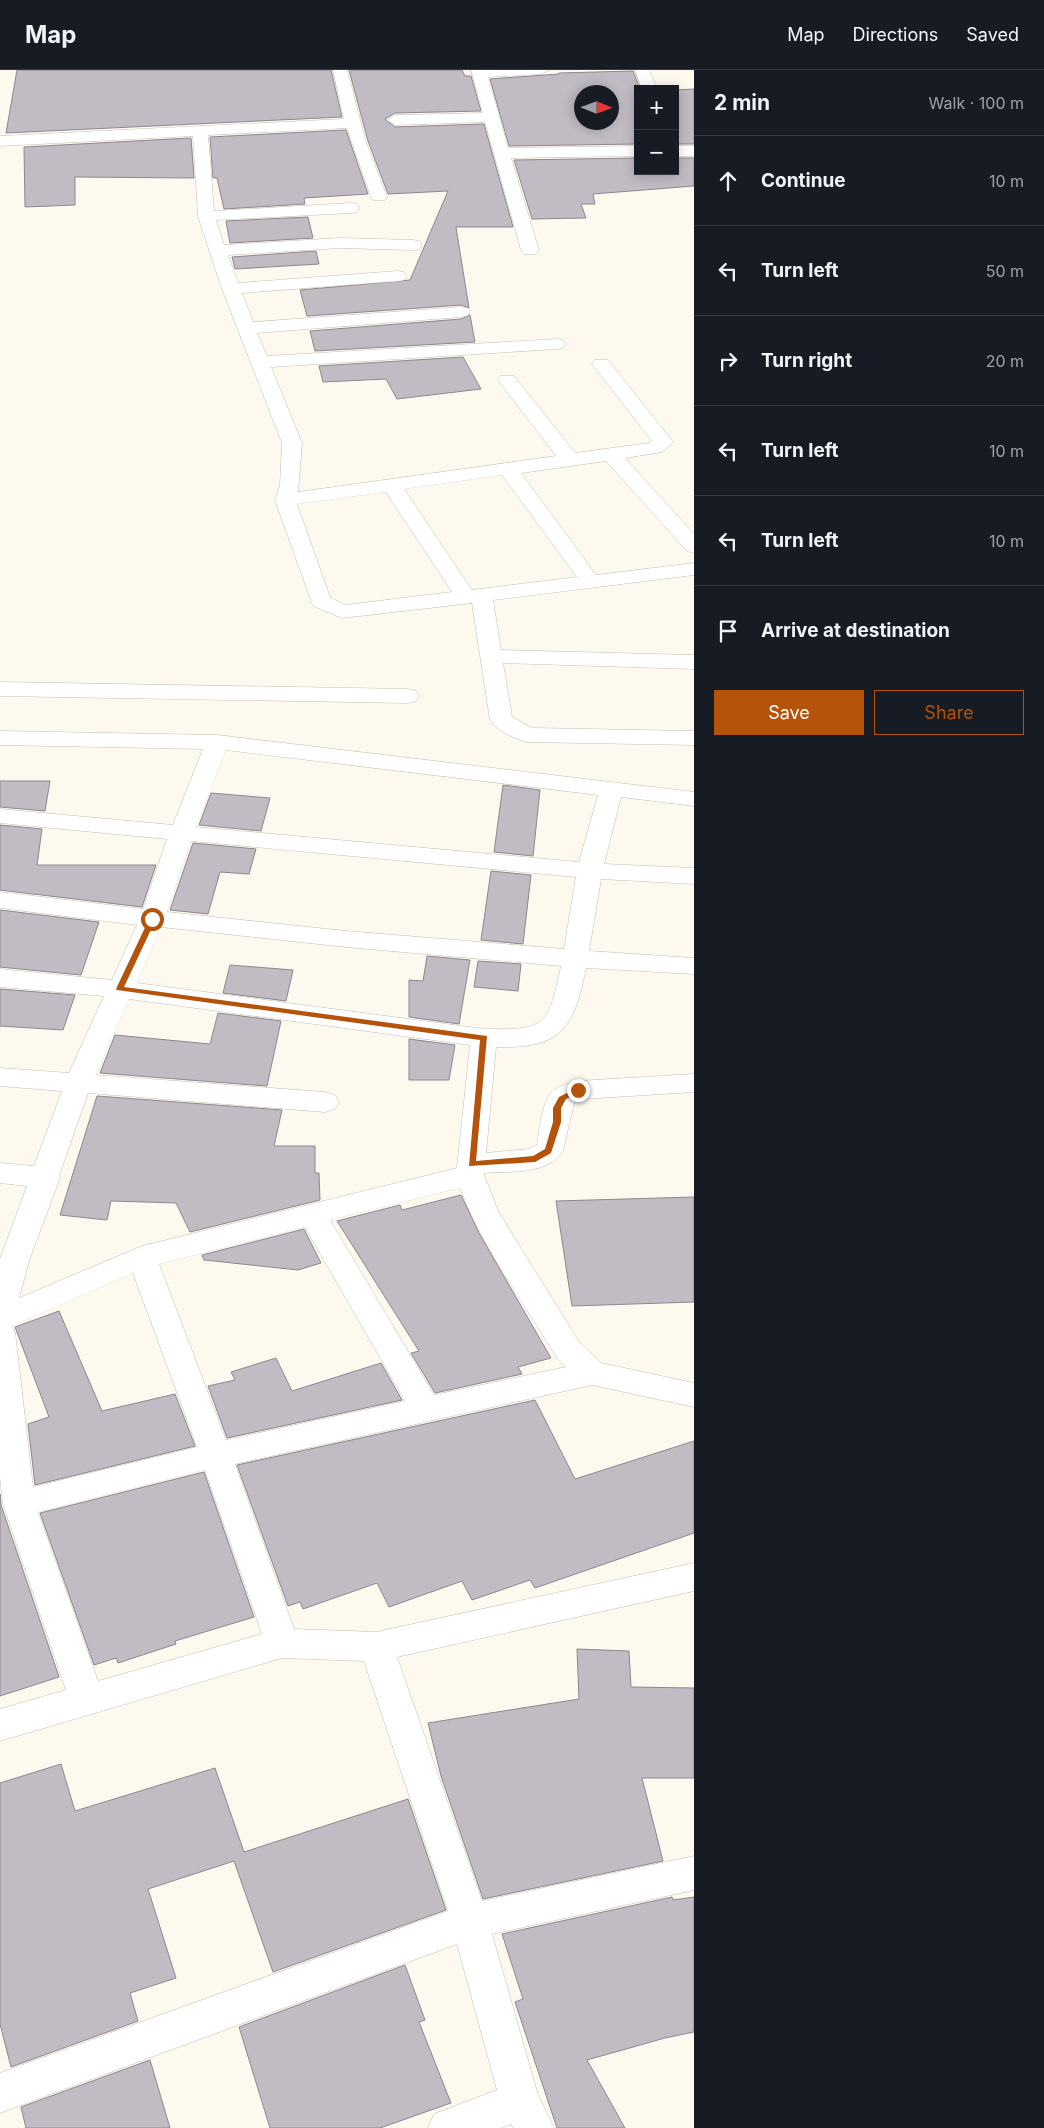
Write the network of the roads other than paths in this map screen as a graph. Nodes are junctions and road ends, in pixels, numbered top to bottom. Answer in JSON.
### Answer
{"nodes":[{"id":1,"x":340,"y":70,"type":"edge"},
{"id":2,"x":542,"y":70,"type":"edge"},
{"id":3,"x":642,"y":70,"type":"edge"},
{"id":4,"x":479,"y":72,"type":"edge"},
{"id":5,"x":648,"y":85,"type":"edge"},
{"id":6,"x":492,"y":117,"type":"junction"},
{"id":7,"x":395,"y":120,"type":"dead end"},
{"id":8,"x":353,"y":123,"type":"junction"},
{"id":9,"x":200,"y":130,"type":"junction"},
{"id":10,"x":0,"y":141,"type":"edge"},
{"id":11,"x":634,"y":151,"type":"edge"},
{"id":12,"x":679,"y":151,"type":"edge"},
{"id":13,"x":694,"y":151,"type":"edge"},
{"id":14,"x":502,"y":153,"type":"junction"},
{"id":15,"x":379,"y":197,"type":"dead end"},
{"id":16,"x":352,"y":208,"type":"dead end"},
{"id":17,"x":206,"y":216,"type":"junction"},
{"id":18,"x":413,"y":245,"type":"dead end"},
{"id":19,"x":220,"y":250,"type":"junction"},
{"id":20,"x":530,"y":250,"type":"dead end"},
{"id":21,"x":398,"y":276,"type":"dead end"},
{"id":22,"x":231,"y":289,"type":"junction"},
{"id":23,"x":461,"y":312,"type":"dead end"},
{"id":24,"x":247,"y":328,"type":"junction"},
{"id":25,"x":558,"y":344,"type":"dead end"},
{"id":26,"x":260,"y":362,"type":"junction"},
{"id":27,"x":601,"y":364,"type":"dead end"},
{"id":28,"x":507,"y":380,"type":"dead end"},
{"id":29,"x":611,"y":454,"type":"junction"},
{"id":30,"x":569,"y":460,"type":"junction"},
{"id":31,"x":507,"y":468,"type":"junction"},
{"id":32,"x":391,"y":485,"type":"junction"},
{"id":33,"x":285,"y":500,"type":"junction"},
{"id":34,"x":694,"y":547,"type":"edge"},
{"id":35,"x":694,"y":569,"type":"edge"},
{"id":36,"x":591,"y":582,"type":"junction"},
{"id":37,"x":474,"y":596,"type":"junction"},
{"id":38,"x":491,"y":656,"type":"junction"},
{"id":39,"x":694,"y":662,"type":"edge"},
{"id":40,"x":0,"y":689,"type":"edge"},
{"id":41,"x":408,"y":696,"type":"dead end"},
{"id":42,"x":0,"y":738,"type":"edge"},
{"id":43,"x":694,"y":738,"type":"edge"},
{"id":44,"x":217,"y":742,"type":"junction"},
{"id":45,"x":611,"y":789,"type":"junction"},
{"id":46,"x":694,"y":798,"type":"edge"},
{"id":47,"x":0,"y":816,"type":"edge"},
{"id":48,"x":182,"y":832,"type":"junction"},
{"id":49,"x":590,"y":871,"type":"junction"},
{"id":50,"x":694,"y":876,"type":"edge"},
{"id":51,"x":0,"y":900,"type":"edge"},
{"id":52,"x":152,"y":919,"type":"junction"},
{"id":53,"x":576,"y":960,"type":"junction"},
{"id":54,"x":694,"y":966,"type":"edge"},
{"id":55,"x":0,"y":978,"type":"edge"},
{"id":56,"x":120,"y":989,"type":"junction"},
{"id":57,"x":484,"y":1038,"type":"junction"},
{"id":58,"x":0,"y":1077,"type":"edge"},
{"id":59,"x":694,"y":1083,"type":"edge"},
{"id":60,"x":78,"y":1084,"type":"junction"},
{"id":61,"x":325,"y":1102,"type":"dead end"},
{"id":62,"x":471,"y":1169,"type":"junction"},
{"id":63,"x":0,"y":1174,"type":"edge"},
{"id":64,"x":46,"y":1178,"type":"junction"},
{"id":65,"x":312,"y":1214,"type":"junction"},
{"id":66,"x":142,"y":1257,"type":"junction"},
{"id":67,"x":8,"y":1258,"type":"edge"},
{"id":68,"x":0,"y":1315,"type":"edge"},
{"id":69,"x":0,"y":1319,"type":"edge"},
{"id":70,"x":0,"y":1332,"type":"edge"},
{"id":71,"x":592,"y":1372,"type":"junction"},
{"id":72,"x":694,"y":1395,"type":"edge"},
{"id":73,"x":426,"y":1409,"type":"junction"},
{"id":74,"x":216,"y":1456,"type":"junction"},
{"id":75,"x":19,"y":1504,"type":"junction"},
{"id":76,"x":694,"y":1577,"type":"edge"},
{"id":77,"x":282,"y":1644,"type":"junction"},
{"id":78,"x":376,"y":1647,"type":"junction"},
{"id":79,"x":87,"y":1700,"type":"junction"},
{"id":80,"x":0,"y":1724,"type":"edge"},
{"id":81,"x":694,"y":1873,"type":"edge"},
{"id":82,"x":470,"y":1922,"type":"junction"},
{"id":83,"x":0,"y":2093,"type":"edge"},
{"id":84,"x":527,"y":2115,"type":"edge"},
{"id":85,"x":448,"y":2128,"type":"edge"}],
"edges":[{"from":1,"to":8,"type":"street"},
{"from":2,"to":4,"type":"street"},
{"from":3,"to":5,"type":"street"},
{"from":4,"to":6,"type":"street"},
{"from":6,"to":7,"type":"street"},
{"from":6,"to":14,"type":"street"},
{"from":8,"to":9,"type":"street"},
{"from":8,"to":15,"type":"street"},
{"from":9,"to":10,"type":"street"},
{"from":9,"to":17,"type":"street"},
{"from":11,"to":14,"type":"street"},
{"from":12,"to":13,"type":"street"},
{"from":14,"to":20,"type":"street"},
{"from":16,"to":17,"type":"street"},
{"from":17,"to":19,"type":"street"},
{"from":18,"to":19,"type":"street"},
{"from":19,"to":22,"type":"street"},
{"from":21,"to":22,"type":"street"},
{"from":22,"to":24,"type":"street"},
{"from":23,"to":24,"type":"street"},
{"from":24,"to":26,"type":"street"},
{"from":25,"to":26,"type":"street"},
{"from":26,"to":33,"type":"street"},
{"from":27,"to":29,"type":"street"},
{"from":28,"to":30,"type":"street"},
{"from":29,"to":30,"type":"street"},
{"from":29,"to":34,"type":"street"},
{"from":30,"to":31,"type":"street"},
{"from":31,"to":32,"type":"street"},
{"from":31,"to":36,"type":"street"},
{"from":32,"to":33,"type":"street"},
{"from":32,"to":37,"type":"street"},
{"from":33,"to":37,"type":"street"},
{"from":35,"to":36,"type":"street"},
{"from":36,"to":37,"type":"street"},
{"from":37,"to":38,"type":"street"},
{"from":38,"to":39,"type":"street"},
{"from":38,"to":43,"type":"street"},
{"from":40,"to":41,"type":"street"},
{"from":42,"to":44,"type":"street"},
{"from":44,"to":45,"type":"street"},
{"from":44,"to":48,"type":"street"},
{"from":45,"to":46,"type":"street"},
{"from":45,"to":49,"type":"street"},
{"from":47,"to":48,"type":"street"},
{"from":48,"to":49,"type":"street"},
{"from":48,"to":52,"type":"street"},
{"from":49,"to":50,"type":"street"},
{"from":49,"to":53,"type":"street"},
{"from":51,"to":52,"type":"street"},
{"from":52,"to":53,"type":"street"},
{"from":52,"to":56,"type":"street"},
{"from":53,"to":54,"type":"street"},
{"from":53,"to":57,"type":"street"},
{"from":55,"to":56,"type":"street"},
{"from":56,"to":57,"type":"street"},
{"from":56,"to":60,"type":"street"},
{"from":57,"to":62,"type":"street"},
{"from":58,"to":60,"type":"street"},
{"from":59,"to":62,"type":"street"},
{"from":60,"to":61,"type":"street"},
{"from":60,"to":64,"type":"street"},
{"from":62,"to":65,"type":"street"},
{"from":62,"to":71,"type":"street"},
{"from":63,"to":64,"type":"street"},
{"from":64,"to":67,"type":"street"},
{"from":65,"to":66,"type":"street"},
{"from":65,"to":73,"type":"street"},
{"from":66,"to":69,"type":"street"},
{"from":66,"to":74,"type":"street"},
{"from":67,"to":68,"type":"street"},
{"from":70,"to":75,"type":"street"},
{"from":71,"to":72,"type":"street"},
{"from":71,"to":73,"type":"street"},
{"from":73,"to":74,"type":"street"},
{"from":74,"to":75,"type":"street"},
{"from":74,"to":77,"type":"street"},
{"from":75,"to":79,"type":"street"},
{"from":76,"to":78,"type":"street"},
{"from":77,"to":78,"type":"street"},
{"from":77,"to":79,"type":"street"},
{"from":78,"to":82,"type":"street"},
{"from":79,"to":80,"type":"street"},
{"from":81,"to":82,"type":"street"},
{"from":82,"to":83,"type":"street"},
{"from":82,"to":84,"type":"street"},
{"from":84,"to":85,"type":"street"}]}
